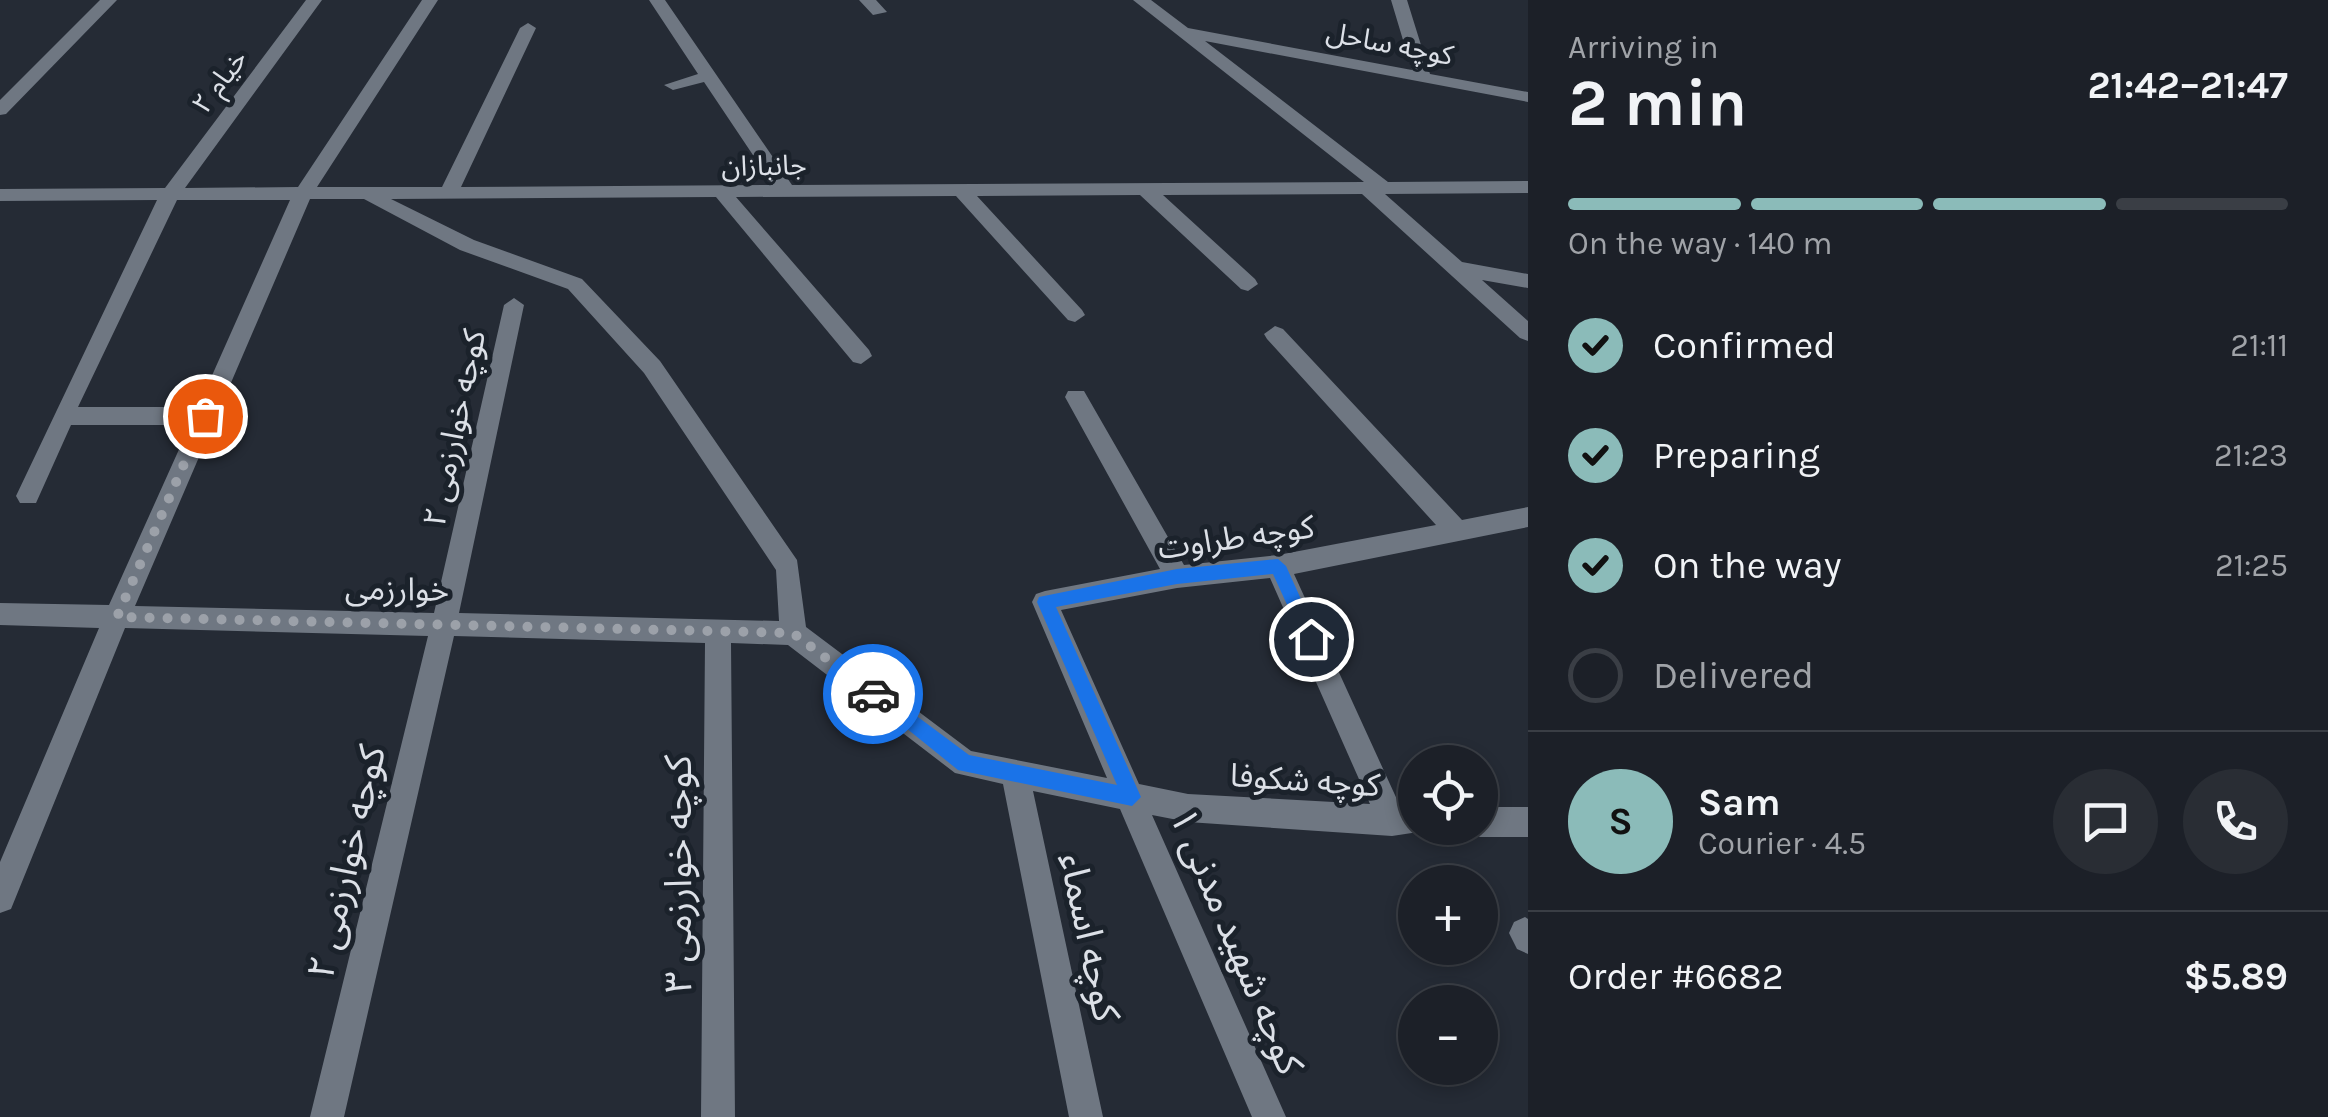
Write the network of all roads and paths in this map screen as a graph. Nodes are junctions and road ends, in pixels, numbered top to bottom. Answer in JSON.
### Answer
{"nodes":[{"id":1,"x":109,"y":0,"type":"edge"},
{"id":2,"x":314,"y":0,"type":"edge"},
{"id":3,"x":430,"y":0,"type":"edge"},
{"id":4,"x":656,"y":0,"type":"edge"},
{"id":5,"x":1141,"y":0,"type":"edge"},
{"id":6,"x":1400,"y":0,"type":"edge"},
{"id":7,"x":1163,"y":8,"type":"edge"},
{"id":8,"x":528,"y":28,"type":"dead end"},
{"id":9,"x":1182,"y":32,"type":"junction"},
{"id":10,"x":710,"y":76,"type":"junction"},
{"id":11,"x":1423,"y":77,"type":"junction"},
{"id":12,"x":673,"y":85,"type":"dead end"},
{"id":13,"x":1528,"y":97,"type":"edge"},
{"id":14,"x":0,"y":110,"type":"edge"},
{"id":15,"x":1375,"y":187,"type":"junction"},
{"id":16,"x":1528,"y":187,"type":"edge"},
{"id":17,"x":1144,"y":188,"type":"junction"},
{"id":18,"x":962,"y":190,"type":"junction"},
{"id":19,"x":786,"y":192,"type":"junction"},
{"id":20,"x":448,"y":194,"type":"junction"},
{"id":21,"x":723,"y":194,"type":"junction"},
{"id":22,"x":0,"y":195,"type":"edge"},
{"id":23,"x":367,"y":195,"type":"junction"},
{"id":24,"x":169,"y":196,"type":"junction"},
{"id":25,"x":302,"y":196,"type":"junction"},
{"id":26,"x":1456,"y":268,"type":"junction"},
{"id":27,"x":1528,"y":281,"type":"edge"},
{"id":28,"x":1248,"y":284,"type":"dead end"},
{"id":29,"x":514,"y":304,"type":"dead end"},
{"id":30,"x":1075,"y":315,"type":"dead end"},
{"id":31,"x":1528,"y":333,"type":"edge"},
{"id":32,"x":1275,"y":334,"type":"dead end"},
{"id":33,"x":862,"y":356,"type":"dead end"},
{"id":34,"x":1076,"y":397,"type":"dead end"},
{"id":35,"x":63,"y":416,"type":"junction"},
{"id":36,"x":205,"y":416,"type":"junction"},
{"id":37,"x":28,"y":496,"type":"dead end"},
{"id":38,"x":1528,"y":517,"type":"edge"},
{"id":39,"x":1458,"y":531,"type":"junction"},
{"id":40,"x":1278,"y":566,"type":"junction"},
{"id":41,"x":1177,"y":576,"type":"junction"},
{"id":42,"x":0,"y":614,"type":"edge"},
{"id":43,"x":117,"y":617,"type":"junction"},
{"id":44,"x":444,"y":625,"type":"junction"},
{"id":45,"x":718,"y":631,"type":"junction"},
{"id":46,"x":793,"y":633,"type":"junction"},
{"id":47,"x":1015,"y":774,"type":"junction"},
{"id":48,"x":1132,"y":797,"type":"junction"},
{"id":49,"x":1398,"y":809,"type":"edge"},
{"id":50,"x":1398,"y":821,"type":"edge"},
{"id":51,"x":1498,"y":822,"type":"edge"},
{"id":52,"x":1528,"y":822,"type":"edge"},
{"id":53,"x":0,"y":898,"type":"edge"},
{"id":54,"x":326,"y":1117,"type":"edge"},
{"id":55,"x":718,"y":1117,"type":"edge"},
{"id":56,"x":1086,"y":1117,"type":"edge"},
{"id":57,"x":1270,"y":1117,"type":"edge"}],
"edges":[{"from":1,"to":14,"type":"street"},
{"from":2,"to":24,"type":"street","name":"خیام ۲"},
{"from":3,"to":25,"type":"street"},
{"from":4,"to":10,"type":"street"},
{"from":5,"to":7,"type":"street"},
{"from":6,"to":11,"type":"street"},
{"from":7,"to":9,"type":"street"},
{"from":8,"to":20,"type":"street"},
{"from":9,"to":11,"type":"street","name":"کوچه ساحل"},
{"from":9,"to":15,"type":"street"},
{"from":10,"to":12,"type":"street"},
{"from":10,"to":19,"type":"street"},
{"from":11,"to":13,"type":"street","name":"کوچه ساحل"},
{"from":15,"to":16,"type":"street","name":"جانبازان"},
{"from":15,"to":17,"type":"street","name":"جانبازان"},
{"from":15,"to":26,"type":"street"},
{"from":17,"to":18,"type":"street","name":"جانبازان"},
{"from":17,"to":28,"type":"street"},
{"from":18,"to":19,"type":"street","name":"جانبازان"},
{"from":18,"to":30,"type":"street"},
{"from":19,"to":21,"type":"street","name":"جانبازان"},
{"from":20,"to":21,"type":"street","name":"جانبازان"},
{"from":20,"to":23,"type":"street","name":"جانبازان"},
{"from":21,"to":33,"type":"street"},
{"from":22,"to":24,"type":"street","name":"جانبازان"},
{"from":23,"to":25,"type":"street","name":"جانبازان"},
{"from":23,"to":46,"type":"street"},
{"from":24,"to":25,"type":"street","name":"جانبازان"},
{"from":24,"to":35,"type":"street","name":"خیام ۲"},
{"from":25,"to":36,"type":"street"},
{"from":26,"to":27,"type":"street"},
{"from":26,"to":31,"type":"street"},
{"from":29,"to":44,"type":"street","name":"کوچه خوارزمی ۲"},
{"from":32,"to":39,"type":"street"},
{"from":34,"to":41,"type":"street"},
{"from":35,"to":36,"type":"street"},
{"from":35,"to":37,"type":"street","name":"خیام ۲"},
{"from":36,"to":43,"type":"street"},
{"from":38,"to":39,"type":"street","name":"کوچه طراوت"},
{"from":39,"to":40,"type":"street","name":"کوچه طراوت"},
{"from":40,"to":41,"type":"street","name":"کوچه طراوت"},
{"from":40,"to":49,"type":"street"},
{"from":41,"to":48,"type":"street","name":"کوچه طراوت"},
{"from":42,"to":43,"type":"street","name":"خوارزمی"},
{"from":43,"to":44,"type":"street","name":"خوارزمی"},
{"from":43,"to":53,"type":"street"},
{"from":44,"to":45,"type":"street","name":"خوارزمی"},
{"from":44,"to":54,"type":"street","name":"۲ کوچه خوارزمی"},
{"from":45,"to":46,"type":"street","name":"خوارزمی"},
{"from":45,"to":55,"type":"street","name":"۳ کوچه خوارزمی"},
{"from":46,"to":47,"type":"street","name":"کوچه شکوفا"},
{"from":47,"to":48,"type":"street","name":"کوچه شکوفا"},
{"from":47,"to":56,"type":"street","name":"کوچه اسماء"},
{"from":48,"to":50,"type":"street","name":"کوچه شکوفا"},
{"from":48,"to":57,"type":"street","name":"۱ کوچه شهید مدنی"},
{"from":51,"to":52,"type":"street"}]}
